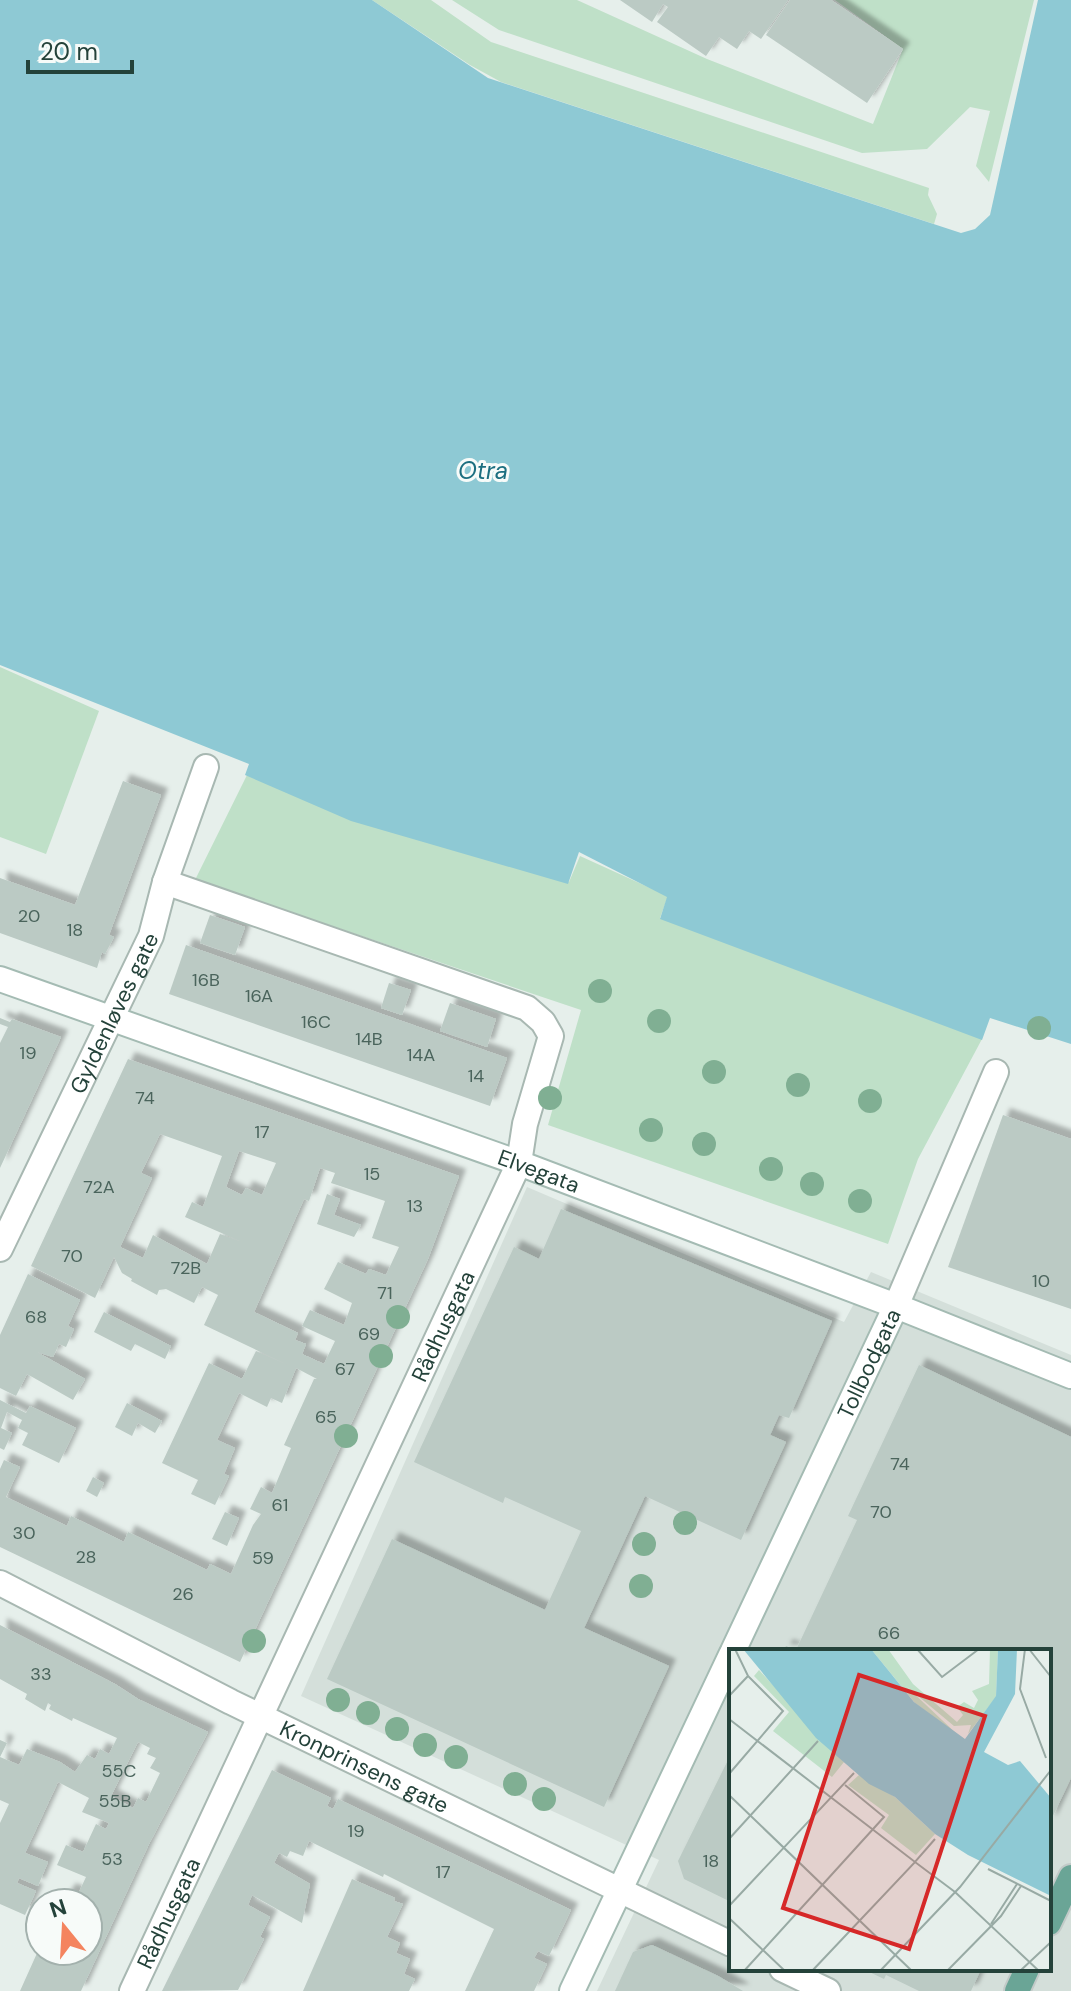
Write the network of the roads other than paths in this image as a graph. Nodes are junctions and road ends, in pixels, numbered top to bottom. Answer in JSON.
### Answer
{"nodes":[{"id":1,"x":206,"y":767,"type":"dead end"},
{"id":2,"x":165,"y":882,"type":"junction"},
{"id":3,"x":0,"y":979,"type":"edge"},
{"id":4,"x":112,"y":1019,"type":"junction"},
{"id":5,"x":996,"y":1072,"type":"dead end"},
{"id":6,"x":519,"y":1163,"type":"junction"},
{"id":7,"x":0,"y":1249,"type":"edge"},
{"id":8,"x":896,"y":1306,"type":"junction"},
{"id":9,"x":1071,"y":1376,"type":"edge"},
{"id":10,"x":0,"y":1583,"type":"edge"},
{"id":11,"x":734,"y":1649,"type":"edge"},
{"id":12,"x":729,"y":1659,"type":"edge"},
{"id":13,"x":261,"y":1717,"type":"junction"},
{"id":14,"x":1071,"y":1877,"type":"edge"},
{"id":15,"x":621,"y":1890,"type":"junction"},
{"id":16,"x":1051,"y":1919,"type":"edge"},
{"id":17,"x":729,"y":1943,"type":"edge"},
{"id":18,"x":786,"y":1971,"type":"edge"},
{"id":19,"x":1026,"y":1971,"type":"edge"},
{"id":20,"x":132,"y":1991,"type":"edge"},
{"id":21,"x":572,"y":1991,"type":"edge"},
{"id":22,"x":828,"y":1991,"type":"edge"},
{"id":23,"x":1017,"y":1991,"type":"edge"}],
"edges":[{"from":1,"to":2,"type":"street","name":"Gyldenløves gate"},
{"from":2,"to":4,"type":"street","name":"Gyldenløves gate"},
{"from":2,"to":6,"type":"street","name":"Rådhusgata"},
{"from":3,"to":4,"type":"street","name":"Elvegata"},
{"from":4,"to":6,"type":"street","name":"Elvegata"},
{"from":4,"to":7,"type":"street","name":"Gyldenløves gate"},
{"from":5,"to":8,"type":"street","name":"Tollbodgata"},
{"from":6,"to":8,"type":"street","name":"Elvegata"},
{"from":6,"to":13,"type":"street","name":"Rådhusgata"},
{"from":8,"to":9,"type":"street","name":"Elvegata"},
{"from":8,"to":11,"type":"street","name":"Tollbodgata"},
{"from":10,"to":13,"type":"street","name":"Kronprinsens gate"},
{"from":12,"to":15,"type":"street","name":"Tollbodgata"},
{"from":13,"to":15,"type":"street","name":"Kronprinsens gate"},
{"from":13,"to":20,"type":"street","name":"Rådhusgata"},
{"from":14,"to":16,"type":"main road"},
{"from":15,"to":17,"type":"street","name":"Kronprinsens gate"},
{"from":15,"to":21,"type":"street","name":"Tollbodgata"},
{"from":18,"to":22,"type":"street"},
{"from":19,"to":23,"type":"main road"}]}
